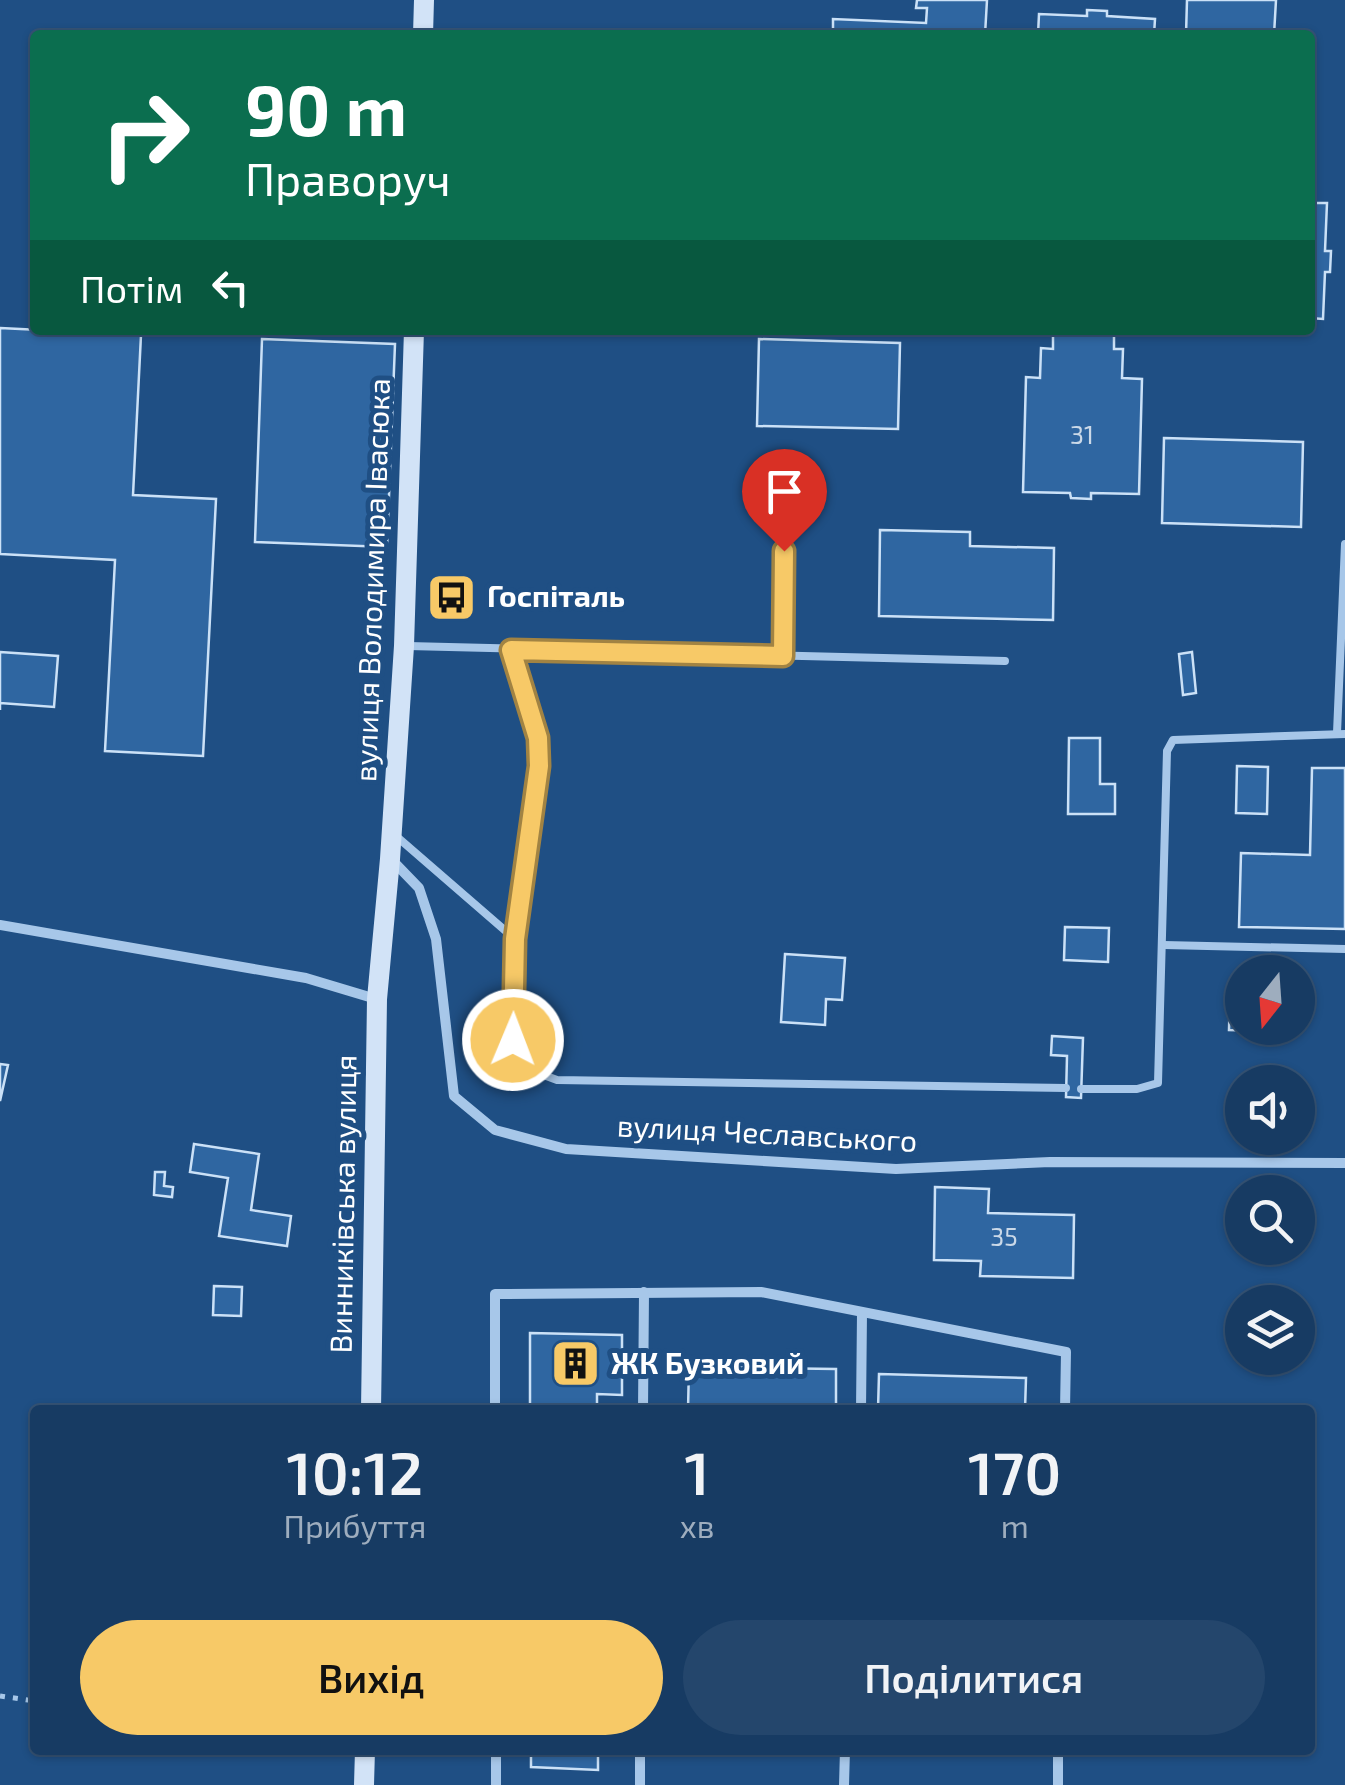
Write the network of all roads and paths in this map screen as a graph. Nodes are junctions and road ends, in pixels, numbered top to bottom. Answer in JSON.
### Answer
{"nodes":[{"id":1,"x":424,"y":0,"type":"edge"},
{"id":2,"x":423,"y":30,"type":"edge"},
{"id":3,"x":414,"y":335,"type":"edge"},
{"id":4,"x":786,"y":481,"type":"dead end"},
{"id":5,"x":1345,"y":544,"type":"edge"},
{"id":6,"x":404,"y":646,"type":"junction"},
{"id":7,"x":511,"y":650,"type":"junction"},
{"id":8,"x":783,"y":656,"type":"junction"},
{"id":9,"x":1005,"y":661,"type":"dead end"},
{"id":10,"x":1341,"y":734,"type":"edge"},
{"id":11,"x":392,"y":833,"type":"junction"},
{"id":12,"x":390,"y":859,"type":"junction"},
{"id":13,"x":0,"y":926,"type":"edge"},
{"id":14,"x":515,"y":939,"type":"junction"},
{"id":15,"x":1164,"y":945,"type":"junction"},
{"id":16,"x":1345,"y":948,"type":"edge"},
{"id":17,"x":377,"y":999,"type":"junction"},
{"id":18,"x":1066,"y":1088,"type":"dead end"},
{"id":19,"x":1082,"y":1089,"type":"dead end"},
{"id":20,"x":1345,"y":1163,"type":"edge"},
{"id":21,"x":644,"y":1292,"type":"junction"},
{"id":22,"x":862,"y":1313,"type":"junction"},
{"id":23,"x":371,"y":1405,"type":"edge"},
{"id":24,"x":495,"y":1405,"type":"edge"},
{"id":25,"x":643,"y":1405,"type":"edge"},
{"id":26,"x":861,"y":1405,"type":"edge"},
{"id":27,"x":1065,"y":1405,"type":"edge"},
{"id":28,"x":0,"y":1696,"type":"edge"},
{"id":29,"x":30,"y":1700,"type":"edge"},
{"id":30,"x":365,"y":1755,"type":"edge"},
{"id":31,"x":496,"y":1755,"type":"edge"},
{"id":32,"x":640,"y":1755,"type":"edge"},
{"id":33,"x":845,"y":1755,"type":"edge"},
{"id":34,"x":1058,"y":1755,"type":"edge"},
{"id":35,"x":364,"y":1785,"type":"edge"},
{"id":36,"x":496,"y":1785,"type":"edge"},
{"id":37,"x":640,"y":1785,"type":"edge"},
{"id":38,"x":844,"y":1785,"type":"edge"},
{"id":39,"x":1058,"y":1785,"type":"edge"}],
"edges":[{"from":1,"to":2,"type":"main road"},
{"from":3,"to":6,"type":"main road","name":"вулиця Володимира Івасюка"},
{"from":4,"to":8,"type":"lane"},
{"from":5,"to":10,"type":"lane"},
{"from":6,"to":7,"type":"lane"},
{"from":6,"to":11,"type":"main road","name":"вулиця Володимира Івасюка"},
{"from":7,"to":8,"type":"lane"},
{"from":7,"to":14,"type":"lane"},
{"from":8,"to":9,"type":"lane"},
{"from":10,"to":15,"type":"lane"},
{"from":11,"to":12,"type":"main road","name":"вулиця Володимира Івасюка"},
{"from":11,"to":14,"type":"lane"},
{"from":12,"to":17,"type":"main road","name":"Винниківська вулиця"},
{"from":12,"to":20,"type":"street","name":"вулиця Чеславського"},
{"from":13,"to":17,"type":"street"},
{"from":14,"to":18,"type":"lane"},
{"from":15,"to":16,"type":"lane"},
{"from":15,"to":19,"type":"lane"},
{"from":17,"to":23,"type":"main road","name":"Винниківська вулиця"},
{"from":21,"to":22,"type":"street"},
{"from":21,"to":24,"type":"street"},
{"from":21,"to":25,"type":"street"},
{"from":22,"to":26,"type":"street"},
{"from":22,"to":27,"type":"street"},
{"from":28,"to":29,"type":"path"},
{"from":30,"to":35,"type":"main road"},
{"from":31,"to":36,"type":"street"},
{"from":32,"to":37,"type":"street"},
{"from":33,"to":38,"type":"street"},
{"from":34,"to":39,"type":"street"}]}
